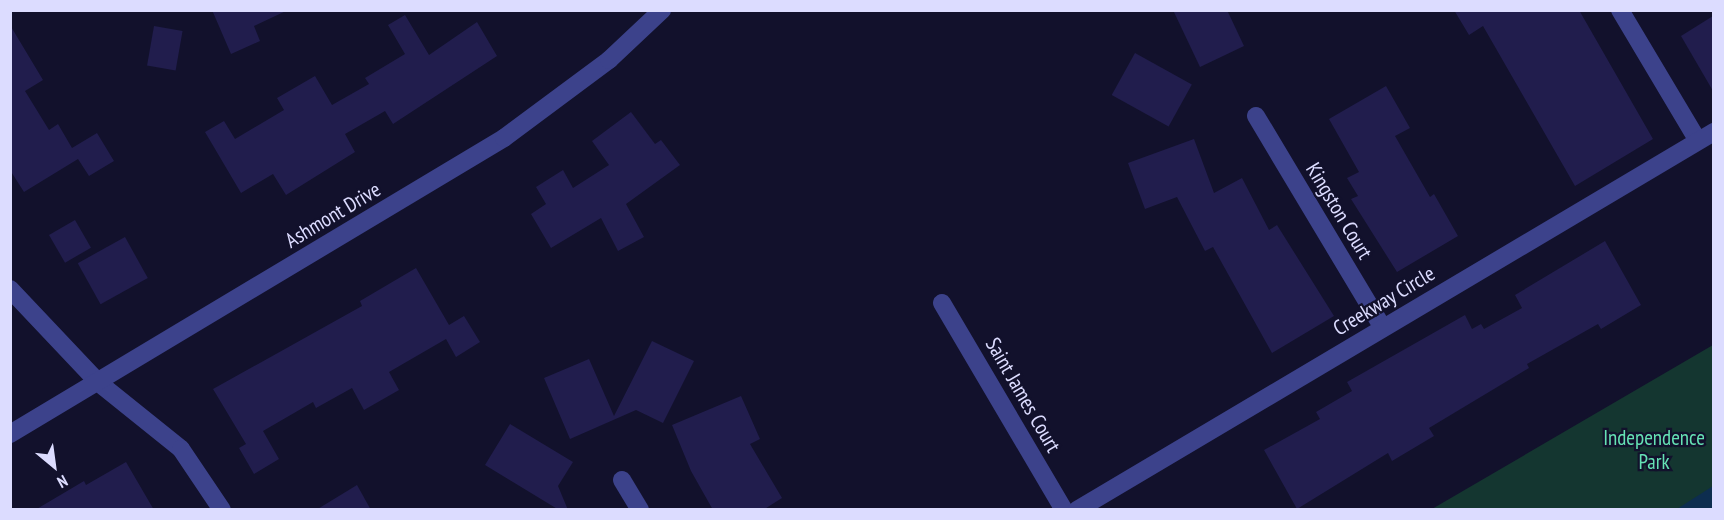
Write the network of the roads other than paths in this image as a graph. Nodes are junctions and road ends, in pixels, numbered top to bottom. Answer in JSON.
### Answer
{"nodes":[{"id":1,"x":662,"y":10,"type":"edge"},
{"id":2,"x":1620,"y":10,"type":"edge"},
{"id":3,"x":1256,"y":116,"type":"dead end"},
{"id":4,"x":1706,"y":137,"type":"edge"},
{"id":5,"x":10,"y":289,"type":"edge"},
{"id":6,"x":942,"y":303,"type":"dead end"},
{"id":7,"x":1383,"y":328,"type":"junction"},
{"id":8,"x":99,"y":383,"type":"junction"},
{"id":9,"x":10,"y":434,"type":"edge"},
{"id":10,"x":622,"y":480,"type":"dead end"},
{"id":11,"x":222,"y":510,"type":"edge"},
{"id":12,"x":640,"y":510,"type":"edge"},
{"id":13,"x":1064,"y":510,"type":"edge"},
{"id":14,"x":1077,"y":510,"type":"edge"}],
"edges":[{"from":1,"to":8,"type":"street","name":"Ashmont Drive"},
{"from":2,"to":4,"type":"street"},
{"from":3,"to":7,"type":"street","name":"Kingston Court"},
{"from":4,"to":7,"type":"street","name":"Creekway Circle"},
{"from":5,"to":8,"type":"street"},
{"from":6,"to":13,"type":"street","name":"Saint James Court"},
{"from":7,"to":14,"type":"street","name":"Creekway Circle"},
{"from":8,"to":9,"type":"street","name":"Ashmont Drive"},
{"from":8,"to":11,"type":"street"},
{"from":10,"to":12,"type":"street"}]}
